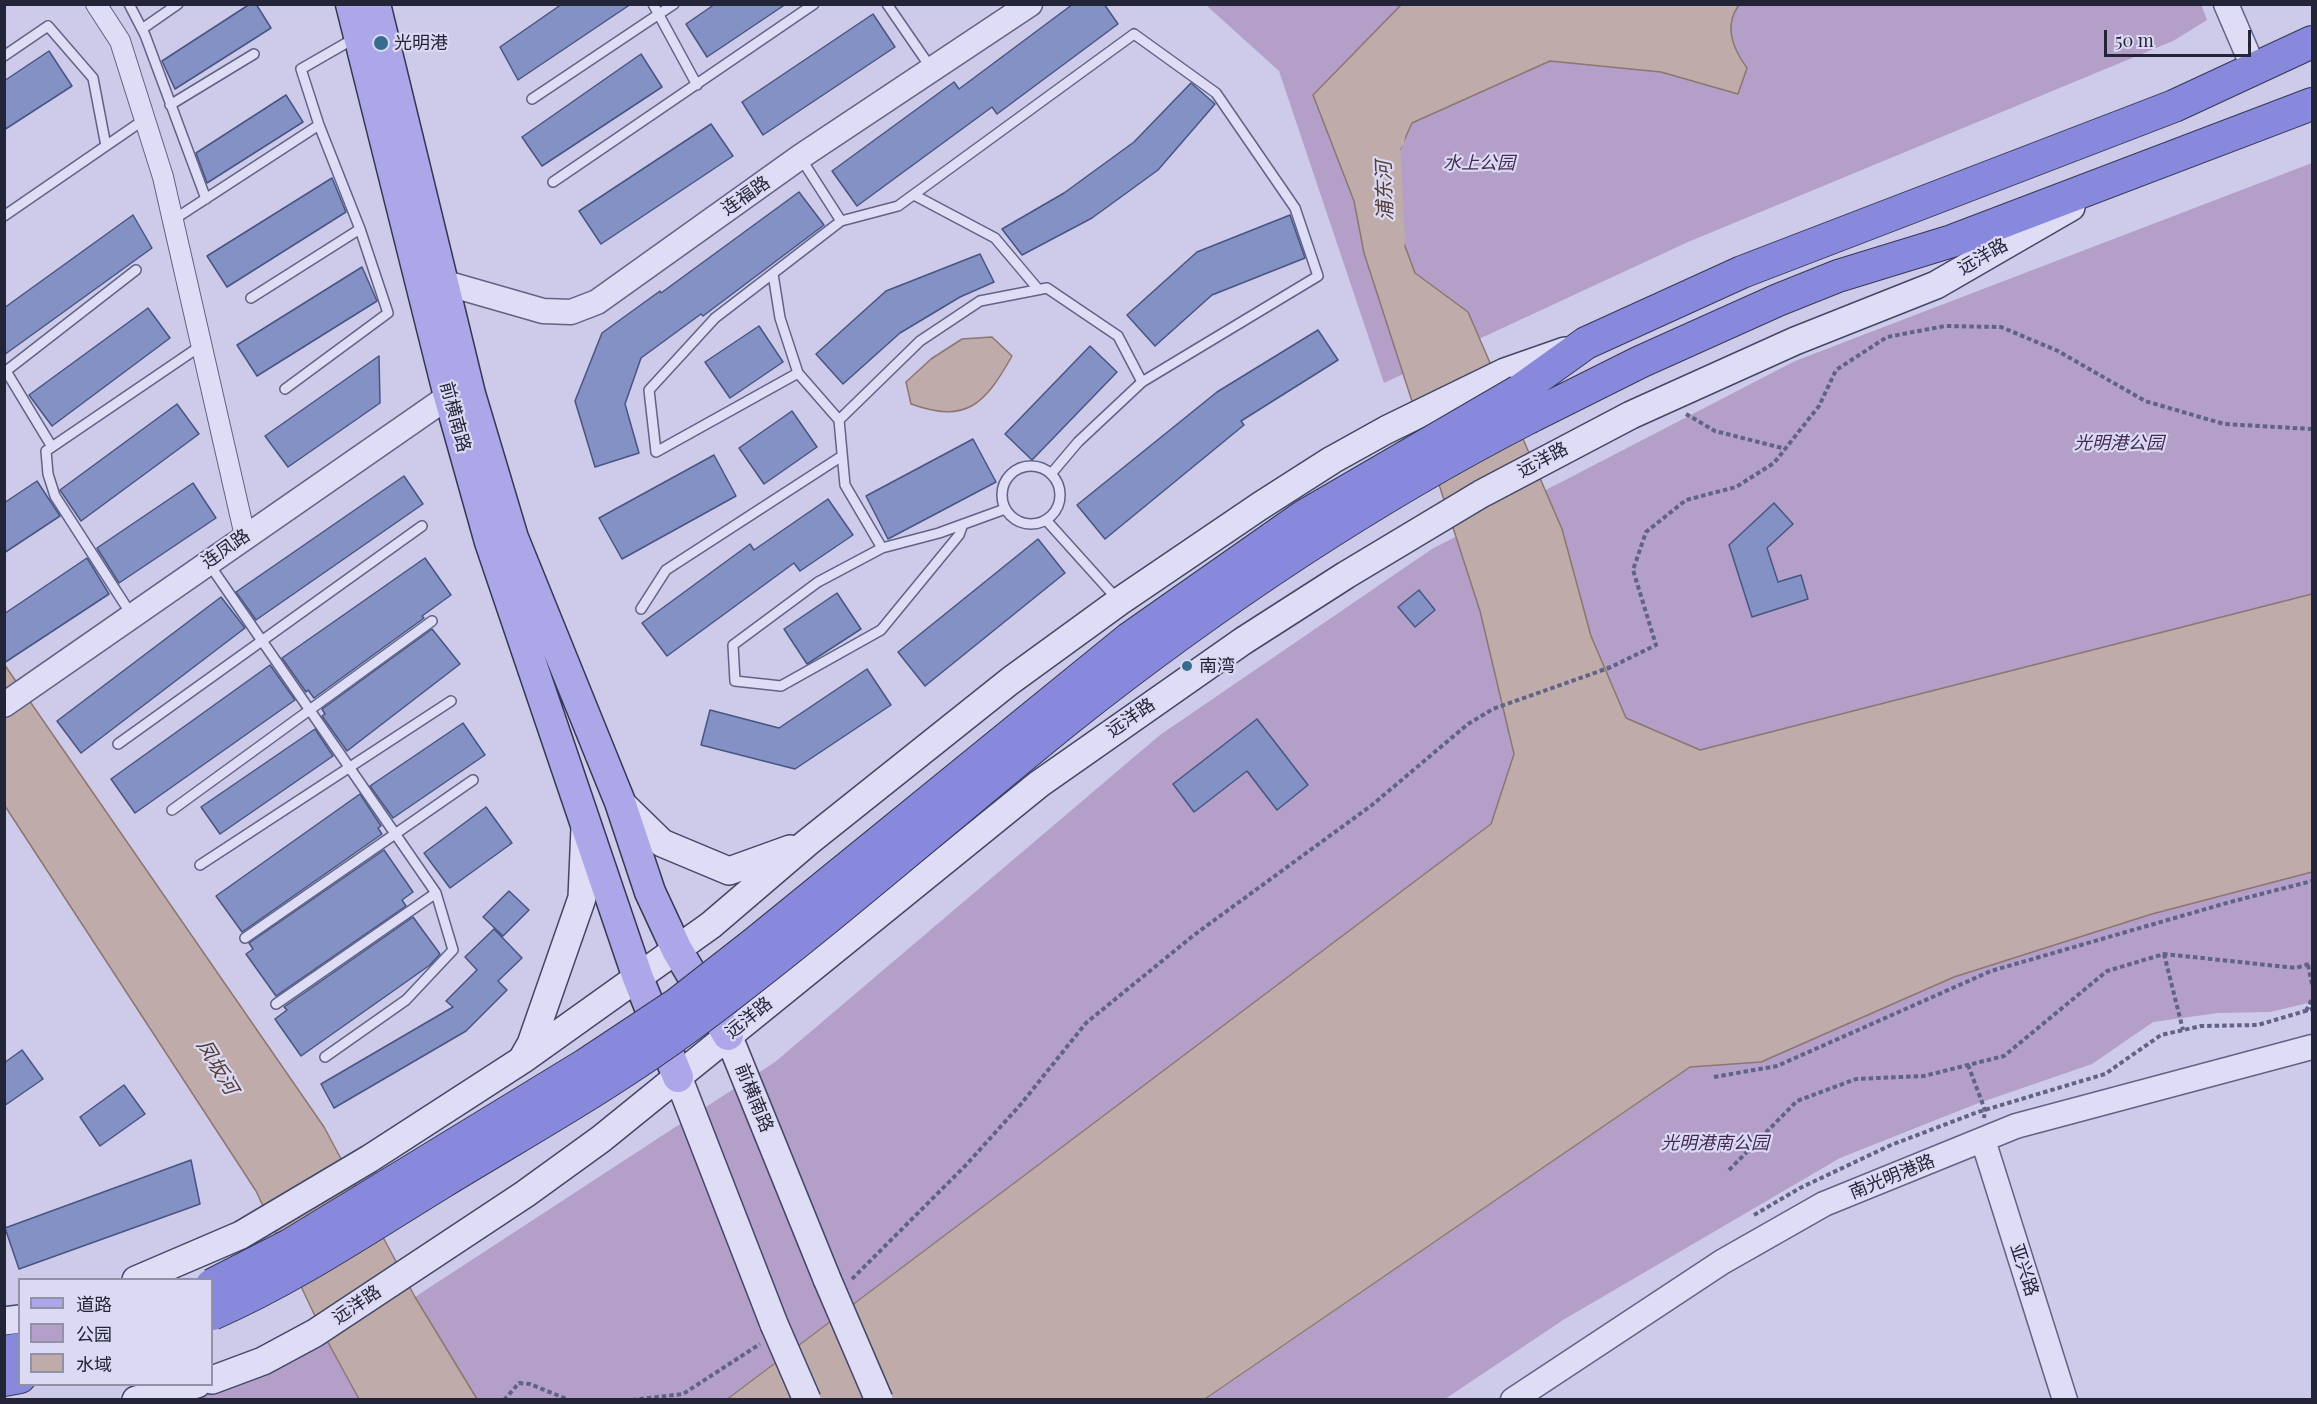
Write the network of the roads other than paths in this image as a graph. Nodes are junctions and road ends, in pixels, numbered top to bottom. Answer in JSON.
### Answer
{"nodes":[{"id":1,"x":96,"y":4,"type":"edge"},
{"id":2,"x":129,"y":4,"type":"edge"},
{"id":3,"x":178,"y":4,"type":"edge"},
{"id":4,"x":351,"y":4,"type":"edge"},
{"id":5,"x":375,"y":4,"type":"edge"},
{"id":6,"x":653,"y":4,"type":"edge"},
{"id":7,"x":674,"y":4,"type":"edge"},
{"id":8,"x":814,"y":4,"type":"edge"},
{"id":9,"x":887,"y":4,"type":"edge"},
{"id":10,"x":1030,"y":4,"type":"edge"},
{"id":11,"x":2226,"y":4,"type":"edge"},
{"id":12,"x":658,"y":15,"type":"junction"},
{"id":13,"x":142,"y":29,"type":"junction"},
{"id":14,"x":359,"y":36,"type":"junction"},
{"id":15,"x":2313,"y":42,"type":"edge"},
{"id":16,"x":254,"y":54,"type":"dead end"},
{"id":17,"x":4,"y":56,"type":"edge"},
{"id":18,"x":931,"y":68,"type":"junction"},
{"id":19,"x":2254,"y":69,"type":"junction"},
{"id":20,"x":696,"y":85,"type":"junction"},
{"id":21,"x":531,"y":99,"type":"dead end"},
{"id":22,"x":2313,"y":104,"type":"edge"},
{"id":23,"x":170,"y":105,"type":"junction"},
{"id":24,"x":145,"y":119,"type":"junction"},
{"id":25,"x":319,"y":125,"type":"junction"},
{"id":26,"x":106,"y":146,"type":"junction"},
{"id":27,"x":800,"y":157,"type":"junction"},
{"id":28,"x":2126,"y":174,"type":"junction"},
{"id":29,"x":552,"y":183,"type":"dead end"},
{"id":30,"x":914,"y":195,"type":"junction"},
{"id":31,"x":206,"y":199,"type":"junction"},
{"id":32,"x":4,"y":216,"type":"edge"},
{"id":33,"x":173,"y":220,"type":"junction"},
{"id":34,"x":841,"y":221,"type":"junction"},
{"id":35,"x":360,"y":229,"type":"junction"},
{"id":36,"x":136,"y":270,"type":"dead end"},
{"id":37,"x":773,"y":274,"type":"junction"},
{"id":38,"x":442,"y":282,"type":"junction"},
{"id":39,"x":1038,"y":289,"type":"junction"},
{"id":40,"x":252,"y":298,"type":"dead end"},
{"id":41,"x":202,"y":345,"type":"junction"},
{"id":42,"x":798,"y":373,"type":"junction"},
{"id":43,"x":1142,"y":382,"type":"junction"},
{"id":44,"x":285,"y":389,"type":"dead end"},
{"id":45,"x":1518,"y":394,"type":"junction"},
{"id":46,"x":449,"y":396,"type":"junction"},
{"id":47,"x":839,"y":420,"type":"junction"},
{"id":48,"x":52,"y":447,"type":"junction"},
{"id":49,"x":842,"y":456,"type":"junction"},
{"id":50,"x":1051,"y":474,"type":"junction"},
{"id":51,"x":1005,"y":509,"type":"junction"},
{"id":52,"x":1046,"y":520,"type":"junction"},
{"id":53,"x":963,"y":524,"type":"junction"},
{"id":54,"x":423,"y":526,"type":"dead end"},
{"id":55,"x":245,"y":536,"type":"junction"},
{"id":56,"x":882,"y":548,"type":"junction"},
{"id":57,"x":208,"y":562,"type":"junction"},
{"id":58,"x":1120,"y":601,"type":"junction"},
{"id":59,"x":641,"y":609,"type":"dead end"},
{"id":60,"x":132,"y":615,"type":"junction"},
{"id":61,"x":432,"y":621,"type":"dead end"},
{"id":62,"x":262,"y":641,"type":"junction"},
{"id":63,"x":451,"y":701,"type":"dead end"},
{"id":64,"x":4,"y":705,"type":"edge"},
{"id":65,"x":309,"y":709,"type":"junction"},
{"id":66,"x":118,"y":744,"type":"dead end"},
{"id":67,"x":349,"y":768,"type":"junction"},
{"id":68,"x":473,"y":780,"type":"dead end"},
{"id":69,"x":620,"y":802,"type":"junction"},
{"id":70,"x":172,"y":810,"type":"dead end"},
{"id":71,"x":585,"y":821,"type":"junction"},
{"id":72,"x":397,"y":833,"type":"junction"},
{"id":73,"x":808,"y":842,"type":"junction"},
{"id":74,"x":200,"y":865,"type":"dead end"},
{"id":75,"x":436,"y":893,"type":"junction"},
{"id":76,"x":245,"y":938,"type":"dead end"},
{"id":77,"x":677,"y":950,"type":"junction"},
{"id":78,"x":638,"y":978,"type":"junction"},
{"id":79,"x":276,"y":1004,"type":"dead end"},
{"id":80,"x":728,"y":1035,"type":"junction"},
{"id":81,"x":2313,"y":1047,"type":"edge"},
{"id":82,"x":325,"y":1057,"type":"dead end"},
{"id":83,"x":522,"y":1060,"type":"junction"},
{"id":84,"x":678,"y":1077,"type":"junction"},
{"id":85,"x":1983,"y":1140,"type":"junction"},
{"id":86,"x":141,"y":1278,"type":"edge"},
{"id":87,"x":213,"y":1284,"type":"edge"},
{"id":88,"x":213,"y":1313,"type":"edge"},
{"id":89,"x":213,"y":1380,"type":"edge"},
{"id":90,"x":189,"y":1386,"type":"edge"},
{"id":91,"x":136,"y":1400,"type":"edge"},
{"id":92,"x":807,"y":1400,"type":"edge"},
{"id":93,"x":879,"y":1400,"type":"edge"},
{"id":94,"x":1514,"y":1400,"type":"edge"},
{"id":95,"x":2065,"y":1400,"type":"edge"}],
"edges":[{"from":1,"to":24,"type":"street"},
{"from":2,"to":13,"type":"lane"},
{"from":3,"to":13,"type":"lane"},
{"from":4,"to":14,"type":"main road","name":"前横南路"},
{"from":5,"to":38,"type":"main road","name":"前横南路"},
{"from":6,"to":12,"type":"lane"},
{"from":7,"to":12,"type":"lane"},
{"from":8,"to":20,"type":"lane"},
{"from":9,"to":18,"type":"lane"},
{"from":10,"to":18,"type":"street","name":"连福路"},
{"from":11,"to":19,"type":"street"},
{"from":12,"to":20,"type":"lane"},
{"from":12,"to":21,"type":"lane"},
{"from":13,"to":23,"type":"lane"},
{"from":14,"to":25,"type":"lane"},
{"from":14,"to":46,"type":"main road","name":"前横南路"},
{"from":15,"to":19,"type":"highway","name":"远洋路"},
{"from":16,"to":23,"type":"lane"},
{"from":17,"to":26,"type":"lane"},
{"from":18,"to":27,"type":"street","name":"连福路"},
{"from":19,"to":45,"type":"highway","name":"远洋路"},
{"from":20,"to":29,"type":"lane"},
{"from":22,"to":28,"type":"highway","name":"远洋路"},
{"from":23,"to":31,"type":"lane"},
{"from":24,"to":26,"type":"lane"},
{"from":24,"to":33,"type":"street"},
{"from":25,"to":31,"type":"lane"},
{"from":25,"to":35,"type":"lane"},
{"from":26,"to":32,"type":"lane"},
{"from":27,"to":34,"type":"lane"},
{"from":27,"to":38,"type":"street","name":"连福路"},
{"from":28,"to":45,"type":"highway","name":"远洋路"},
{"from":28,"to":80,"type":"main road","name":"远洋路"},
{"from":30,"to":34,"type":"lane"},
{"from":30,"to":39,"type":"lane"},
{"from":30,"to":43,"type":"lane"},
{"from":31,"to":33,"type":"lane"},
{"from":33,"to":41,"type":"street"},
{"from":34,"to":37,"type":"lane"},
{"from":35,"to":40,"type":"lane"},
{"from":35,"to":44,"type":"lane"},
{"from":36,"to":48,"type":"lane"},
{"from":37,"to":42,"type":"lane"},
{"from":37,"to":42,"type":"lane"},
{"from":38,"to":69,"type":"main road","name":"前横南路"},
{"from":39,"to":43,"type":"lane"},
{"from":39,"to":47,"type":"lane"},
{"from":41,"to":48,"type":"lane"},
{"from":41,"to":55,"type":"street"},
{"from":42,"to":47,"type":"lane"},
{"from":43,"to":50,"type":"lane"},
{"from":45,"to":58,"type":"main road","name":"远洋路"},
{"from":45,"to":87,"type":"highway","bridge":true},
{"from":45,"to":88,"type":"highway","bridge":true},
{"from":46,"to":55,"type":"street","name":"连凤路"},
{"from":46,"to":71,"type":"main road","name":"前横南路"},
{"from":47,"to":49,"type":"lane"},
{"from":48,"to":60,"type":"lane"},
{"from":49,"to":56,"type":"lane"},
{"from":49,"to":59,"type":"lane"},
{"from":50,"to":51,"type":"lane"},
{"from":50,"to":52,"type":"lane"},
{"from":51,"to":52,"type":"lane"},
{"from":51,"to":53,"type":"lane"},
{"from":52,"to":58,"type":"lane"},
{"from":53,"to":56,"type":"lane"},
{"from":53,"to":56,"type":"lane"},
{"from":54,"to":62,"type":"lane"},
{"from":55,"to":57,"type":"street","name":"连凤路"},
{"from":57,"to":60,"type":"street","name":"连凤路"},
{"from":57,"to":62,"type":"lane"},
{"from":58,"to":73,"type":"main road","name":"远洋路"},
{"from":60,"to":64,"type":"street","name":"连凤路"},
{"from":61,"to":65,"type":"lane"},
{"from":62,"to":65,"type":"lane"},
{"from":62,"to":66,"type":"lane"},
{"from":63,"to":67,"type":"lane"},
{"from":65,"to":67,"type":"lane"},
{"from":65,"to":70,"type":"lane"},
{"from":67,"to":72,"type":"lane"},
{"from":67,"to":74,"type":"lane"},
{"from":68,"to":72,"type":"lane"},
{"from":69,"to":73,"type":"main road","name":"前横南路"},
{"from":69,"to":77,"type":"main road","name":"前横南路"},
{"from":71,"to":78,"type":"main road","name":"前横南路"},
{"from":71,"to":83,"type":"main road","name":"前横南路"},
{"from":72,"to":75,"type":"lane"},
{"from":72,"to":76,"type":"lane"},
{"from":73,"to":77,"type":"main road","name":"远洋路"},
{"from":75,"to":79,"type":"lane"},
{"from":75,"to":82,"type":"lane"},
{"from":77,"to":78,"type":"main road","name":"远洋路"},
{"from":77,"to":80,"type":"main road","name":"前横南路"},
{"from":78,"to":83,"type":"main road","name":"远洋路"},
{"from":78,"to":84,"type":"main road","name":"前横南路"},
{"from":80,"to":84,"type":"main road","name":"远洋路"},
{"from":80,"to":93,"type":"main road","name":"前横南路","bridge":true},
{"from":81,"to":85,"type":"street","name":"南光明港路"},
{"from":83,"to":86,"type":"main road","name":"远洋路"},
{"from":84,"to":89,"type":"main road","name":"远洋路"},
{"from":84,"to":92,"type":"main road","name":"前横南路","bridge":true},
{"from":85,"to":94,"type":"street","name":"南光明港路"},
{"from":85,"to":95,"type":"street","name":"亚兴路"},
{"from":90,"to":91,"type":"main road"}]}
